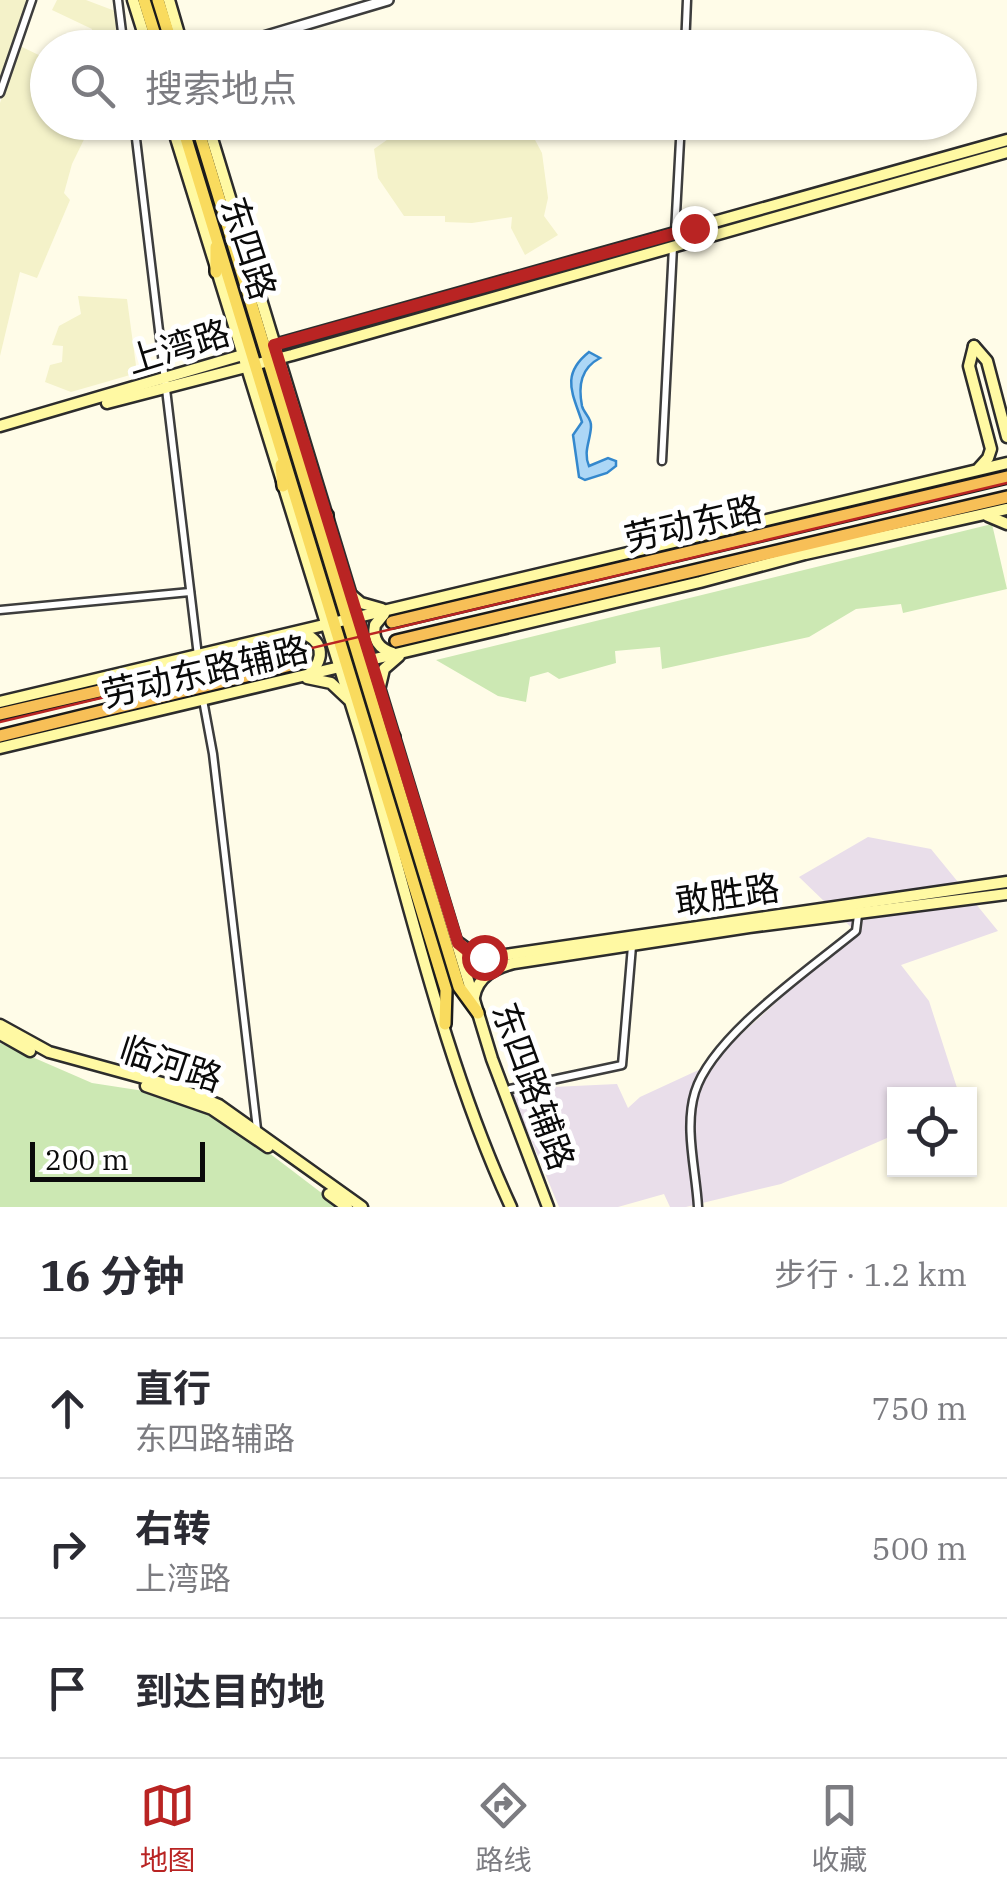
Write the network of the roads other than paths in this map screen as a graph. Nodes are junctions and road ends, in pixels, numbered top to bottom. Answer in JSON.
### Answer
{"nodes":[{"id":1,"x":32,"y":0,"type":"edge"},
{"id":2,"x":118,"y":0,"type":"edge"},
{"id":3,"x":134,"y":0,"type":"edge"},
{"id":4,"x":144,"y":0,"type":"edge"},
{"id":5,"x":158,"y":0,"type":"edge"},
{"id":6,"x":169,"y":0,"type":"edge"},
{"id":7,"x":370,"y":0,"type":"edge"},
{"id":8,"x":388,"y":0,"type":"edge"},
{"id":9,"x":687,"y":0,"type":"edge"},
{"id":10,"x":122,"y":30,"type":"edge"},
{"id":11,"x":143,"y":30,"type":"edge"},
{"id":12,"x":153,"y":30,"type":"edge"},
{"id":13,"x":172,"y":30,"type":"edge"},
{"id":14,"x":176,"y":30,"type":"edge"},
{"id":15,"x":269,"y":30,"type":"edge"},
{"id":16,"x":287,"y":30,"type":"edge"},
{"id":17,"x":686,"y":30,"type":"edge"},
{"id":18,"x":0,"y":93,"type":"edge"},
{"id":19,"x":136,"y":140,"type":"edge"},
{"id":20,"x":176,"y":140,"type":"edge"},
{"id":21,"x":186,"y":140,"type":"edge"},
{"id":22,"x":202,"y":140,"type":"edge"},
{"id":23,"x":212,"y":140,"type":"edge"},
{"id":24,"x":680,"y":140,"type":"edge"},
{"id":25,"x":1007,"y":140,"type":"edge"},
{"id":26,"x":1007,"y":152,"type":"edge"},
{"id":27,"x":240,"y":232,"type":"junction"},
{"id":28,"x":216,"y":237,"type":"junction"},
{"id":29,"x":674,"y":240,"type":"junction"},
{"id":30,"x":241,"y":268,"type":"junction"},
{"id":31,"x":216,"y":272,"type":"junction"},
{"id":32,"x":251,"y":301,"type":"junction"},
{"id":33,"x":266,"y":321,"type":"junction"},
{"id":34,"x":232,"y":325,"type":"junction"},
{"id":35,"x":308,"y":335,"type":"junction"},
{"id":36,"x":312,"y":349,"type":"junction"},
{"id":37,"x":260,"y":356,"type":"junction"},
{"id":38,"x":215,"y":369,"type":"junction"},
{"id":39,"x":165,"y":383,"type":"junction"},
{"id":40,"x":254,"y":390,"type":"junction"},
{"id":41,"x":289,"y":391,"type":"junction"},
{"id":42,"x":270,"y":413,"type":"junction"},
{"id":43,"x":0,"y":430,"type":"edge"},
{"id":44,"x":1007,"y":437,"type":"edge"},
{"id":45,"x":279,"y":441,"type":"junction"},
{"id":46,"x":662,"y":460,"type":"dead end"},
{"id":47,"x":1007,"y":463,"type":"edge"},
{"id":48,"x":976,"y":470,"type":"junction"},
{"id":49,"x":1007,"y":476,"type":"edge"},
{"id":50,"x":282,"y":486,"type":"junction"},
{"id":51,"x":1007,"y":497,"type":"edge"},
{"id":52,"x":1007,"y":509,"type":"edge"},
{"id":53,"x":327,"y":515,"type":"junction"},
{"id":54,"x":982,"y":515,"type":"junction"},
{"id":55,"x":1007,"y":524,"type":"edge"},
{"id":56,"x":328,"y":556,"type":"junction"},
{"id":57,"x":333,"y":571,"type":"junction"},
{"id":58,"x":314,"y":591,"type":"junction"},
{"id":59,"x":190,"y":592,"type":"junction"},
{"id":60,"x":348,"y":592,"type":"junction"},
{"id":61,"x":0,"y":610,"type":"edge"},
{"id":62,"x":393,"y":614,"type":"junction"},
{"id":63,"x":341,"y":622,"type":"junction"},
{"id":64,"x":296,"y":637,"type":"junction"},
{"id":65,"x":397,"y":647,"type":"junction"},
{"id":66,"x":411,"y":650,"type":"junction"},
{"id":67,"x":198,"y":656,"type":"junction"},
{"id":68,"x":354,"y":664,"type":"junction"},
{"id":69,"x":304,"y":669,"type":"junction"},
{"id":70,"x":291,"y":679,"type":"junction"},
{"id":71,"x":363,"y":694,"type":"junction"},
{"id":72,"x":204,"y":700,"type":"junction"},
{"id":73,"x":0,"y":702,"type":"edge"},
{"id":74,"x":0,"y":714,"type":"edge"},
{"id":75,"x":0,"y":736,"type":"edge"},
{"id":76,"x":394,"y":737,"type":"junction"},
{"id":77,"x":0,"y":748,"type":"edge"},
{"id":78,"x":373,"y":750,"type":"junction"},
{"id":79,"x":395,"y":777,"type":"junction"},
{"id":80,"x":375,"y":788,"type":"junction"},
{"id":81,"x":1007,"y":882,"type":"edge"},
{"id":82,"x":1007,"y":894,"type":"edge"},
{"id":83,"x":858,"y":915,"type":"junction"},
{"id":84,"x":458,"y":943,"type":"junction"},
{"id":85,"x":632,"y":946,"type":"junction"},
{"id":86,"x":474,"y":998,"type":"junction"},
{"id":87,"x":478,"y":1013,"type":"junction"},
{"id":88,"x":445,"y":1024,"type":"junction"},
{"id":89,"x":0,"y":1026,"type":"edge"},
{"id":90,"x":0,"y":1034,"type":"edge"},
{"id":91,"x":510,"y":1089,"type":"dead end"},
{"id":92,"x":257,"y":1129,"type":"junction"},
{"id":93,"x":544,"y":1203,"type":"edge"},
{"id":94,"x":347,"y":1207,"type":"edge"},
{"id":95,"x":362,"y":1207,"type":"edge"},
{"id":96,"x":509,"y":1207,"type":"edge"},
{"id":97,"x":698,"y":1207,"type":"edge"}],
"edges":[{"from":1,"to":18,"type":"street"},
{"from":2,"to":10,"type":"street"},
{"from":3,"to":11,"type":"main road"},
{"from":4,"to":12,"type":"main road"},
{"from":5,"to":13,"type":"main road"},
{"from":6,"to":14,"type":"main road"},
{"from":7,"to":15,"type":"street"},
{"from":8,"to":16,"type":"street"},
{"from":9,"to":17,"type":"street"},
{"from":19,"to":39,"type":"street"},
{"from":20,"to":31,"type":"main road","name":"东四路辅路"},
{"from":21,"to":28,"type":"main road","name":"东四路"},
{"from":22,"to":30,"type":"main road","name":"东四路"},
{"from":23,"to":27,"type":"main road","name":"东四路辅路"},
{"from":24,"to":29,"type":"street"},
{"from":25,"to":29,"type":"main road","name":"上湾路"},
{"from":26,"to":29,"type":"main road","name":"上湾路"},
{"from":27,"to":30,"type":"main road"},
{"from":27,"to":33,"type":"main road","name":"东四路辅路"},
{"from":28,"to":31,"type":"main road"},
{"from":28,"to":37,"type":"main road","name":"东四路"},
{"from":29,"to":35,"type":"main road","name":"上湾路"},
{"from":29,"to":36,"type":"main road","name":"上湾路"},
{"from":29,"to":46,"type":"street"},
{"from":30,"to":32,"type":"main road","name":"东四路"},
{"from":31,"to":34,"type":"main road","name":"东四路辅路"},
{"from":32,"to":33,"type":"main road"},
{"from":32,"to":37,"type":"main road","name":"东四路"},
{"from":33,"to":35,"type":"main road"},
{"from":33,"to":37,"type":"main road","name":"东四路辅路"},
{"from":34,"to":37,"type":"main road","name":"东四路辅路"},
{"from":34,"to":38,"type":"main road"},
{"from":35,"to":37,"type":"main road","name":"上湾路"},
{"from":36,"to":37,"type":"main road","name":"上湾路"},
{"from":36,"to":41,"type":"main road"},
{"from":37,"to":38,"type":"main road","name":"上湾路"},
{"from":37,"to":40,"type":"main road","name":"东四路辅路"},
{"from":37,"to":41,"type":"main road","name":"东四路辅路"},
{"from":37,"to":42,"type":"main road","name":"东四路"},
{"from":37,"to":56,"type":"main road","name":"东四路"},
{"from":38,"to":39,"type":"main road","name":"上湾路"},
{"from":38,"to":40,"type":"main road"},
{"from":39,"to":43,"type":"main road","name":"上湾路"},
{"from":39,"to":59,"type":"street"},
{"from":40,"to":42,"type":"main road"},
{"from":40,"to":50,"type":"main road","name":"东四路辅路"},
{"from":41,"to":53,"type":"main road","name":"东四路辅路"},
{"from":42,"to":45,"type":"main road","name":"东四路"},
{"from":44,"to":48,"type":"main road"},
{"from":45,"to":50,"type":"main road"},
{"from":45,"to":63,"type":"main road","name":"东四路"},
{"from":47,"to":48,"type":"main road","name":"劳动东路辅路"},
{"from":48,"to":62,"type":"main road","name":"劳动东路辅路"},
{"from":49,"to":62,"type":"highway","name":"劳动东路"},
{"from":50,"to":58,"type":"main road","name":"东四路辅路"},
{"from":51,"to":65,"type":"highway","name":"劳动东路"},
{"from":52,"to":54,"type":"main road","name":"劳动东路辅路"},
{"from":53,"to":56,"type":"main road"},
{"from":53,"to":60,"type":"main road","name":"东四路辅路"},
{"from":54,"to":55,"type":"main road"},
{"from":54,"to":66,"type":"main road","name":"劳动东路辅路"},
{"from":56,"to":57,"type":"main road","name":"东四路"},
{"from":57,"to":60,"type":"main road"},
{"from":57,"to":63,"type":"main road","name":"东四路"},
{"from":58,"to":63,"type":"main road","name":"东四路辅路"},
{"from":58,"to":64,"type":"main road"},
{"from":59,"to":61,"type":"street"},
{"from":59,"to":67,"type":"street"},
{"from":60,"to":62,"type":"main road"},
{"from":60,"to":63,"type":"main road","name":"东四路辅路"},
{"from":62,"to":63,"type":"main road","name":"劳动东路辅路"},
{"from":62,"to":65,"type":"main road"},
{"from":63,"to":64,"type":"main road","name":"劳动东路辅路"},
{"from":63,"to":68,"type":"main road","name":"东四路"},
{"from":63,"to":68,"type":"main road","name":"东四路辅路"},
{"from":64,"to":67,"type":"main road","name":"劳动东路辅路"},
{"from":64,"to":69,"type":"main road"},
{"from":64,"to":74,"type":"highway"},
{"from":65,"to":66,"type":"main road","name":"劳动东路辅路"},
{"from":65,"to":68,"type":"main road","name":"劳动东路辅路"},
{"from":66,"to":71,"type":"main road"},
{"from":67,"to":73,"type":"main road","name":"劳动东路辅路"},
{"from":68,"to":69,"type":"main road","name":"劳动东路辅路"},
{"from":68,"to":71,"type":"main road","name":"东四路"},
{"from":68,"to":71,"type":"main road","name":"东四路辅路"},
{"from":69,"to":70,"type":"main road","name":"劳动东路辅路"},
{"from":69,"to":75,"type":"highway"},
{"from":70,"to":71,"type":"main road"},
{"from":70,"to":72,"type":"main road","name":"劳动东路辅路"},
{"from":71,"to":76,"type":"main road","name":"东四路辅路"},
{"from":71,"to":78,"type":"main road","name":"东四路"},
{"from":71,"to":79,"type":"main road","name":"东四路"},
{"from":71,"to":80,"type":"main road","name":"东四路辅路"},
{"from":72,"to":77,"type":"main road","name":"劳动东路辅路"},
{"from":72,"to":92,"type":"street"},
{"from":76,"to":79,"type":"main road"},
{"from":76,"to":84,"type":"main road","name":"东四路辅路"},
{"from":78,"to":80,"type":"main road"},
{"from":78,"to":88,"type":"main road","name":"东四路"},
{"from":79,"to":87,"type":"main road","name":"东四路"},
{"from":80,"to":88,"type":"main road","name":"东四路辅路"},
{"from":81,"to":84,"type":"main road","name":"敢胜路"},
{"from":82,"to":83,"type":"main road","name":"敢胜路"},
{"from":83,"to":85,"type":"main road","name":"敢胜路"},
{"from":83,"to":97,"type":"street"},
{"from":84,"to":86,"type":"main road","name":"东四路辅路"},
{"from":85,"to":86,"type":"main road","name":"敢胜路"},
{"from":85,"to":91,"type":"street"},
{"from":86,"to":87,"type":"main road","name":"东四路辅路"},
{"from":87,"to":93,"type":"main road","name":"东四路辅路"},
{"from":88,"to":96,"type":"main road","name":"东四路辅路"},
{"from":89,"to":92,"type":"main road","name":"临河路"},
{"from":90,"to":94,"type":"main road","name":"临河路"},
{"from":92,"to":95,"type":"main road","name":"临河路"}]}
